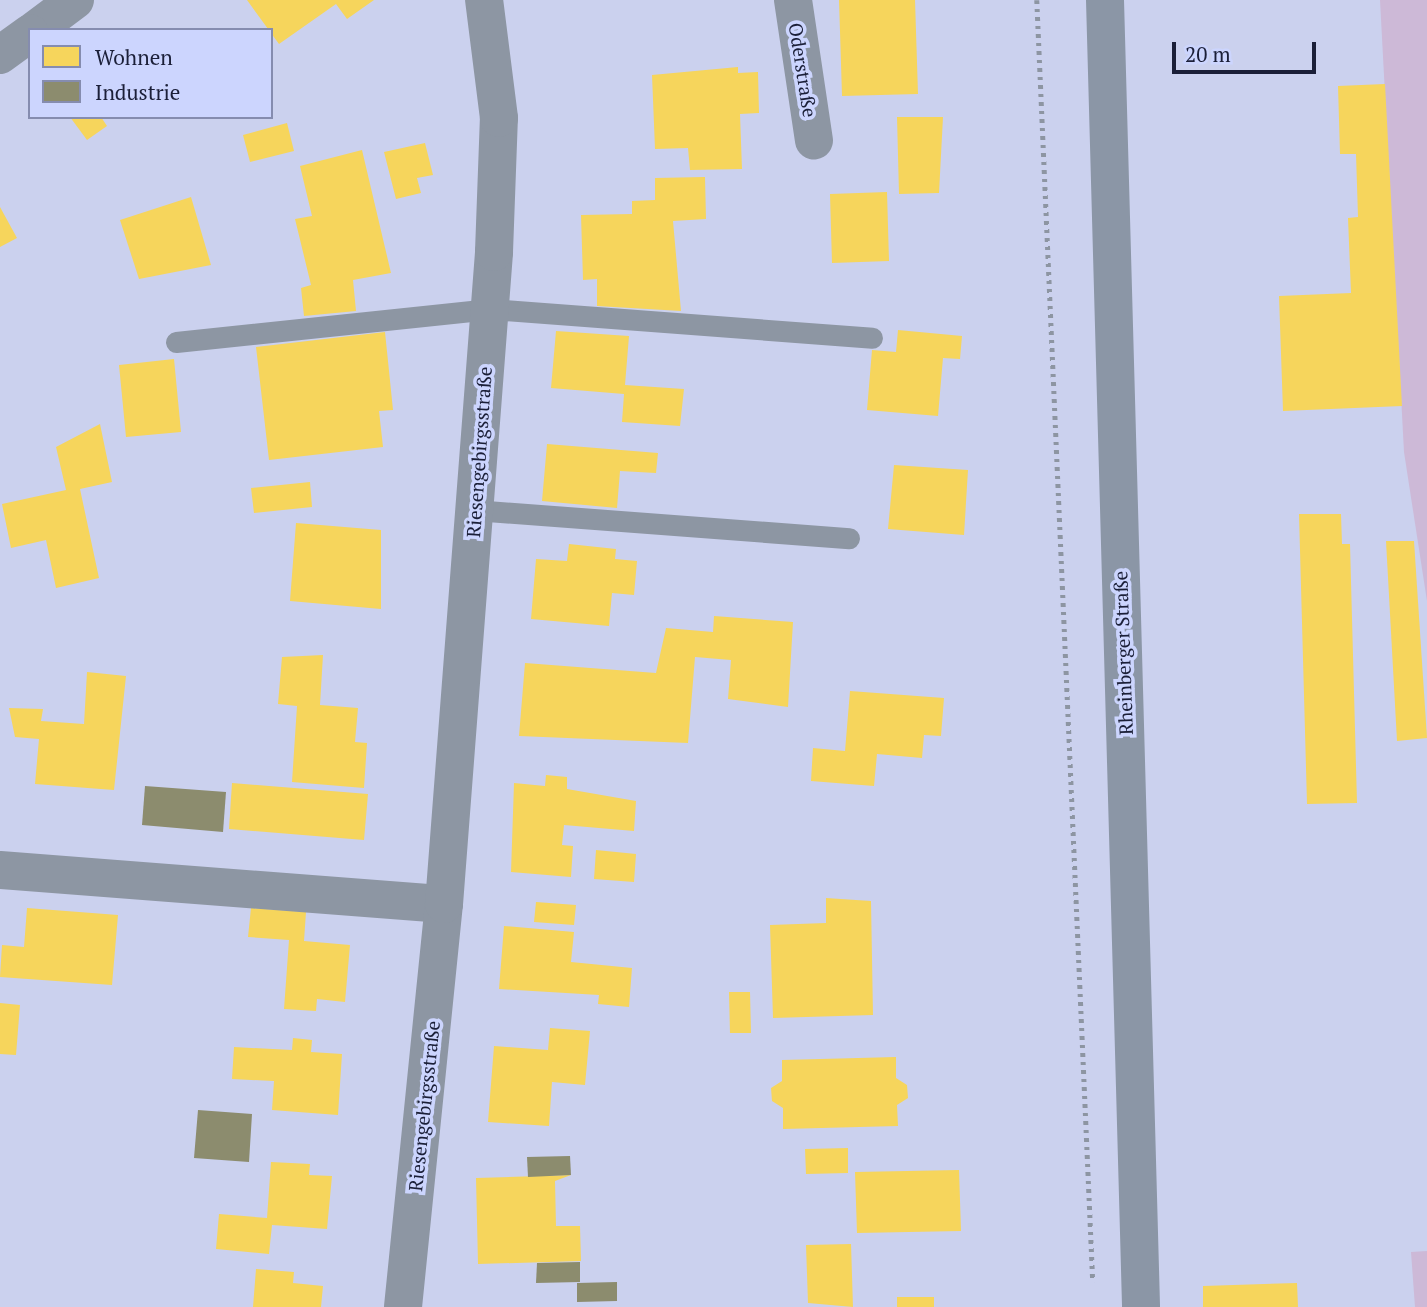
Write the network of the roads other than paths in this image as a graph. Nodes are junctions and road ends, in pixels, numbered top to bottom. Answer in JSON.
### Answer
{"nodes":[{"id":1,"x":75,"y":0,"type":"edge"},
{"id":2,"x":484,"y":0,"type":"edge"},
{"id":3,"x":793,"y":0,"type":"edge"},
{"id":4,"x":1105,"y":0,"type":"edge"},
{"id":5,"x":38,"y":28,"type":"edge"},
{"id":6,"x":28,"y":34,"type":"edge"},
{"id":7,"x":0,"y":55,"type":"edge"},
{"id":8,"x":814,"y":140,"type":"dead end"},
{"id":9,"x":490,"y":309,"type":"junction"},
{"id":10,"x":872,"y":338,"type":"dead end"},
{"id":11,"x":176,"y":342,"type":"dead end"},
{"id":12,"x":474,"y":510,"type":"junction"},
{"id":13,"x":849,"y":538,"type":"dead end"},
{"id":14,"x":0,"y":870,"type":"edge"},
{"id":15,"x":444,"y":904,"type":"junction"},
{"id":16,"x":403,"y":1307,"type":"edge"},
{"id":17,"x":1141,"y":1307,"type":"edge"}],
"edges":[{"from":1,"to":5,"type":"street"},
{"from":2,"to":9,"type":"street","name":"Riesengebirgsstraße"},
{"from":3,"to":8,"type":"street","name":"Oderstraße"},
{"from":4,"to":17,"type":"main road","name":"Rheinberger Straße"},
{"from":6,"to":7,"type":"street"},
{"from":9,"to":10,"type":"lane"},
{"from":9,"to":11,"type":"lane"},
{"from":9,"to":12,"type":"street","name":"Riesengebirgsstraße"},
{"from":12,"to":13,"type":"lane"},
{"from":12,"to":15,"type":"street","name":"Riesengebirgsstraße"},
{"from":14,"to":15,"type":"street"},
{"from":15,"to":16,"type":"street","name":"Riesengebirgsstraße"}]}
